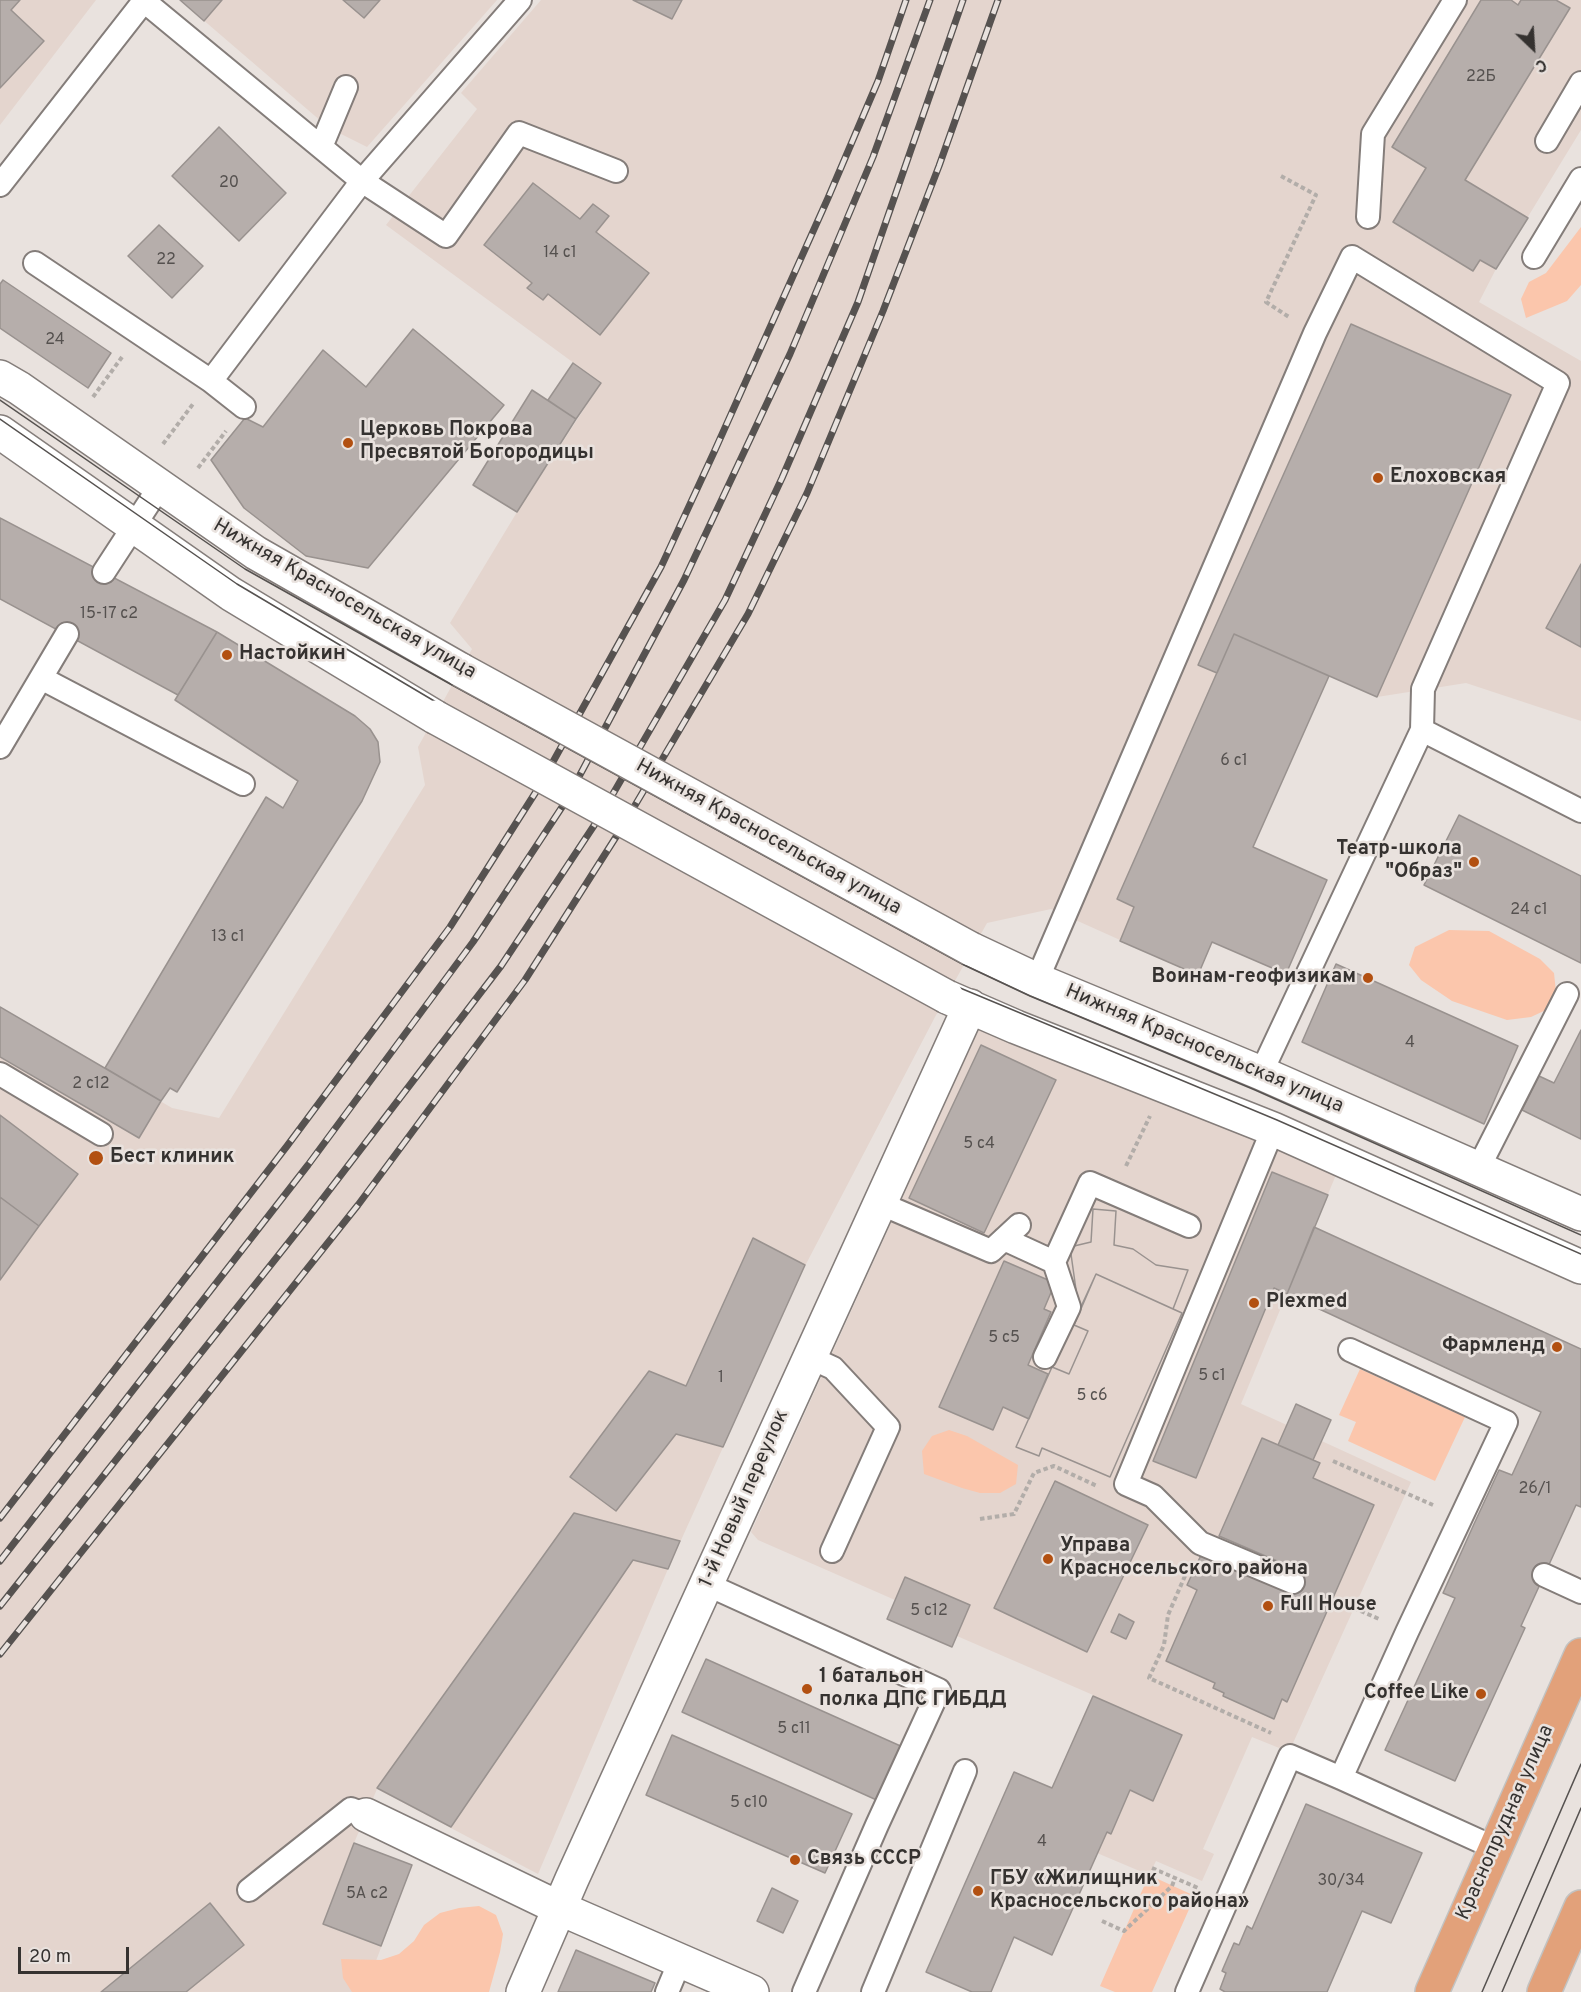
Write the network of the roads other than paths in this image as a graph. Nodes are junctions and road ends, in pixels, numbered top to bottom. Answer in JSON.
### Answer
{"nodes":[{"id":1,"x":520,"y":0,"type":"edge"},
{"id":2,"x":1455,"y":0,"type":"edge"},
{"id":3,"x":143,"y":1,"type":"edge"},
{"id":4,"x":1581,"y":83,"type":"edge"},
{"id":5,"x":346,"y":87,"type":"dead end"},
{"id":6,"x":1547,"y":141,"type":"dead end"},
{"id":7,"x":321,"y":147,"type":"junction"},
{"id":8,"x":616,"y":171,"type":"dead end"},
{"id":9,"x":362,"y":180,"type":"junction"},
{"id":10,"x":1581,"y":180,"type":"edge"},
{"id":11,"x":0,"y":185,"type":"edge"},
{"id":12,"x":1368,"y":217,"type":"dead end"},
{"id":13,"x":1534,"y":257,"type":"dead end"},
{"id":14,"x":35,"y":263,"type":"dead end"},
{"id":15,"x":0,"y":377,"type":"edge"},
{"id":16,"x":211,"y":381,"type":"junction"},
{"id":17,"x":244,"y":407,"type":"road end"},
{"id":18,"x":0,"y":432,"type":"edge"},
{"id":19,"x":160,"y":486,"type":"junction"},
{"id":20,"x":135,"y":525,"type":"junction"},
{"id":21,"x":104,"y":572,"type":"dead end"},
{"id":22,"x":67,"y":634,"type":"dead end"},
{"id":23,"x":41,"y":678,"type":"junction"},
{"id":24,"x":1422,"y":730,"type":"junction"},
{"id":25,"x":0,"y":747,"type":"edge"},
{"id":26,"x":243,"y":784,"type":"dead end"},
{"id":27,"x":1581,"y":811,"type":"edge"},
{"id":28,"x":1037,"y":980,"type":"junction"},
{"id":29,"x":1567,"y":994,"type":"dead end"},
{"id":30,"x":958,"y":1001,"type":"junction"},
{"id":31,"x":1261,"y":1073,"type":"junction"},
{"id":32,"x":0,"y":1074,"type":"edge"},
{"id":33,"x":1273,"y":1129,"type":"junction"},
{"id":34,"x":101,"y":1134,"type":"dead end"},
{"id":35,"x":1479,"y":1169,"type":"junction"},
{"id":36,"x":879,"y":1203,"type":"junction"},
{"id":37,"x":1581,"y":1214,"type":"edge"},
{"id":38,"x":1189,"y":1226,"type":"dead end"},
{"id":39,"x":1054,"y":1263,"type":"junction"},
{"id":40,"x":1581,"y":1267,"type":"edge"},
{"id":41,"x":1350,"y":1350,"type":"dead end"},
{"id":42,"x":1045,"y":1357,"type":"dead end"},
{"id":43,"x":809,"y":1358,"type":"junction"},
{"id":44,"x":832,"y":1551,"type":"dead end"},
{"id":45,"x":1544,"y":1575,"type":"dead end"},
{"id":46,"x":1293,"y":1582,"type":"dead end"},
{"id":47,"x":706,"y":1584,"type":"junction"},
{"id":48,"x":1581,"y":1592,"type":"edge"},
{"id":49,"x":1581,"y":1655,"type":"edge"},
{"id":50,"x":965,"y":1771,"type":"dead end"},
{"id":51,"x":1341,"y":1778,"type":"junction"},
{"id":52,"x":366,"y":1815,"type":"joint"},
{"id":53,"x":1495,"y":1848,"type":"junction"},
{"id":54,"x":249,"y":1890,"type":"dead end"},
{"id":55,"x":1581,"y":1907,"type":"edge"},
{"id":56,"x":559,"y":1908,"type":"junction"},
{"id":57,"x":680,"y":1961,"type":"junction"},
{"id":58,"x":1546,"y":1991,"type":"edge"},
{"id":59,"x":523,"y":1992,"type":"edge"},
{"id":60,"x":667,"y":1992,"type":"edge"},
{"id":61,"x":752,"y":1992,"type":"edge"},
{"id":62,"x":804,"y":1992,"type":"edge"},
{"id":63,"x":873,"y":1992,"type":"edge"},
{"id":64,"x":1187,"y":1992,"type":"edge"},
{"id":65,"x":1432,"y":1992,"type":"edge"}],
"edges":[{"from":1,"to":9,"type":"lane"},
{"from":2,"to":12,"type":"lane"},
{"from":3,"to":7,"type":"lane"},
{"from":3,"to":11,"type":"lane"},
{"from":4,"to":6,"type":"lane"},
{"from":5,"to":7,"type":"lane"},
{"from":7,"to":9,"type":"lane"},
{"from":8,"to":9,"type":"lane"},
{"from":9,"to":16,"type":"lane"},
{"from":10,"to":13,"type":"lane"},
{"from":14,"to":16,"type":"lane"},
{"from":15,"to":19,"type":"street","name":"Нижняя Красносельская улица"},
{"from":16,"to":17,"type":"lane"},
{"from":18,"to":20,"type":"street"},
{"from":19,"to":20,"type":"lane"},
{"from":19,"to":28,"type":"street","name":"Нижняя Красносельская улица","bridge":true},
{"from":20,"to":21,"type":"lane"},
{"from":20,"to":30,"type":"street","bridge":true},
{"from":22,"to":23,"type":"lane"},
{"from":23,"to":25,"type":"lane"},
{"from":23,"to":26,"type":"lane"},
{"from":24,"to":27,"type":"lane"},
{"from":24,"to":28,"type":"lane"},
{"from":24,"to":31,"type":"lane"},
{"from":28,"to":31,"type":"street","name":"Нижняя Красносельская улица"},
{"from":29,"to":35,"type":"lane"},
{"from":30,"to":33,"type":"street"},
{"from":30,"to":36,"type":"street","name":"1-й Новый переулок"},
{"from":31,"to":35,"type":"street","name":"Нижняя Красносельская улица"},
{"from":32,"to":34,"type":"lane"},
{"from":33,"to":40,"type":"street"},
{"from":33,"to":46,"type":"lane"},
{"from":35,"to":37,"type":"street","name":"Нижняя Красносельская улица"},
{"from":36,"to":39,"type":"lane"},
{"from":36,"to":43,"type":"street","name":"1-й Новый переулок"},
{"from":38,"to":39,"type":"lane"},
{"from":39,"to":42,"type":"lane"},
{"from":41,"to":51,"type":"lane"},
{"from":43,"to":44,"type":"lane"},
{"from":43,"to":47,"type":"street","name":"1-й Новый переулок"},
{"from":45,"to":48,"type":"lane"},
{"from":47,"to":56,"type":"street","name":"1-й Новый переулок"},
{"from":47,"to":62,"type":"lane"},
{"from":49,"to":53,"type":"main road","name":"Краснопрудная улица"},
{"from":50,"to":63,"type":"lane"},
{"from":51,"to":53,"type":"lane"},
{"from":51,"to":64,"type":"lane"},
{"from":52,"to":54,"type":"lane"},
{"from":52,"to":56,"type":"street"},
{"from":53,"to":65,"type":"main road","name":"Краснопрудная улица"},
{"from":55,"to":58,"type":"main road"},
{"from":56,"to":57,"type":"street"},
{"from":56,"to":59,"type":"street","name":"1-й Новый переулок"},
{"from":57,"to":60,"type":"lane"},
{"from":57,"to":61,"type":"street"}]}
